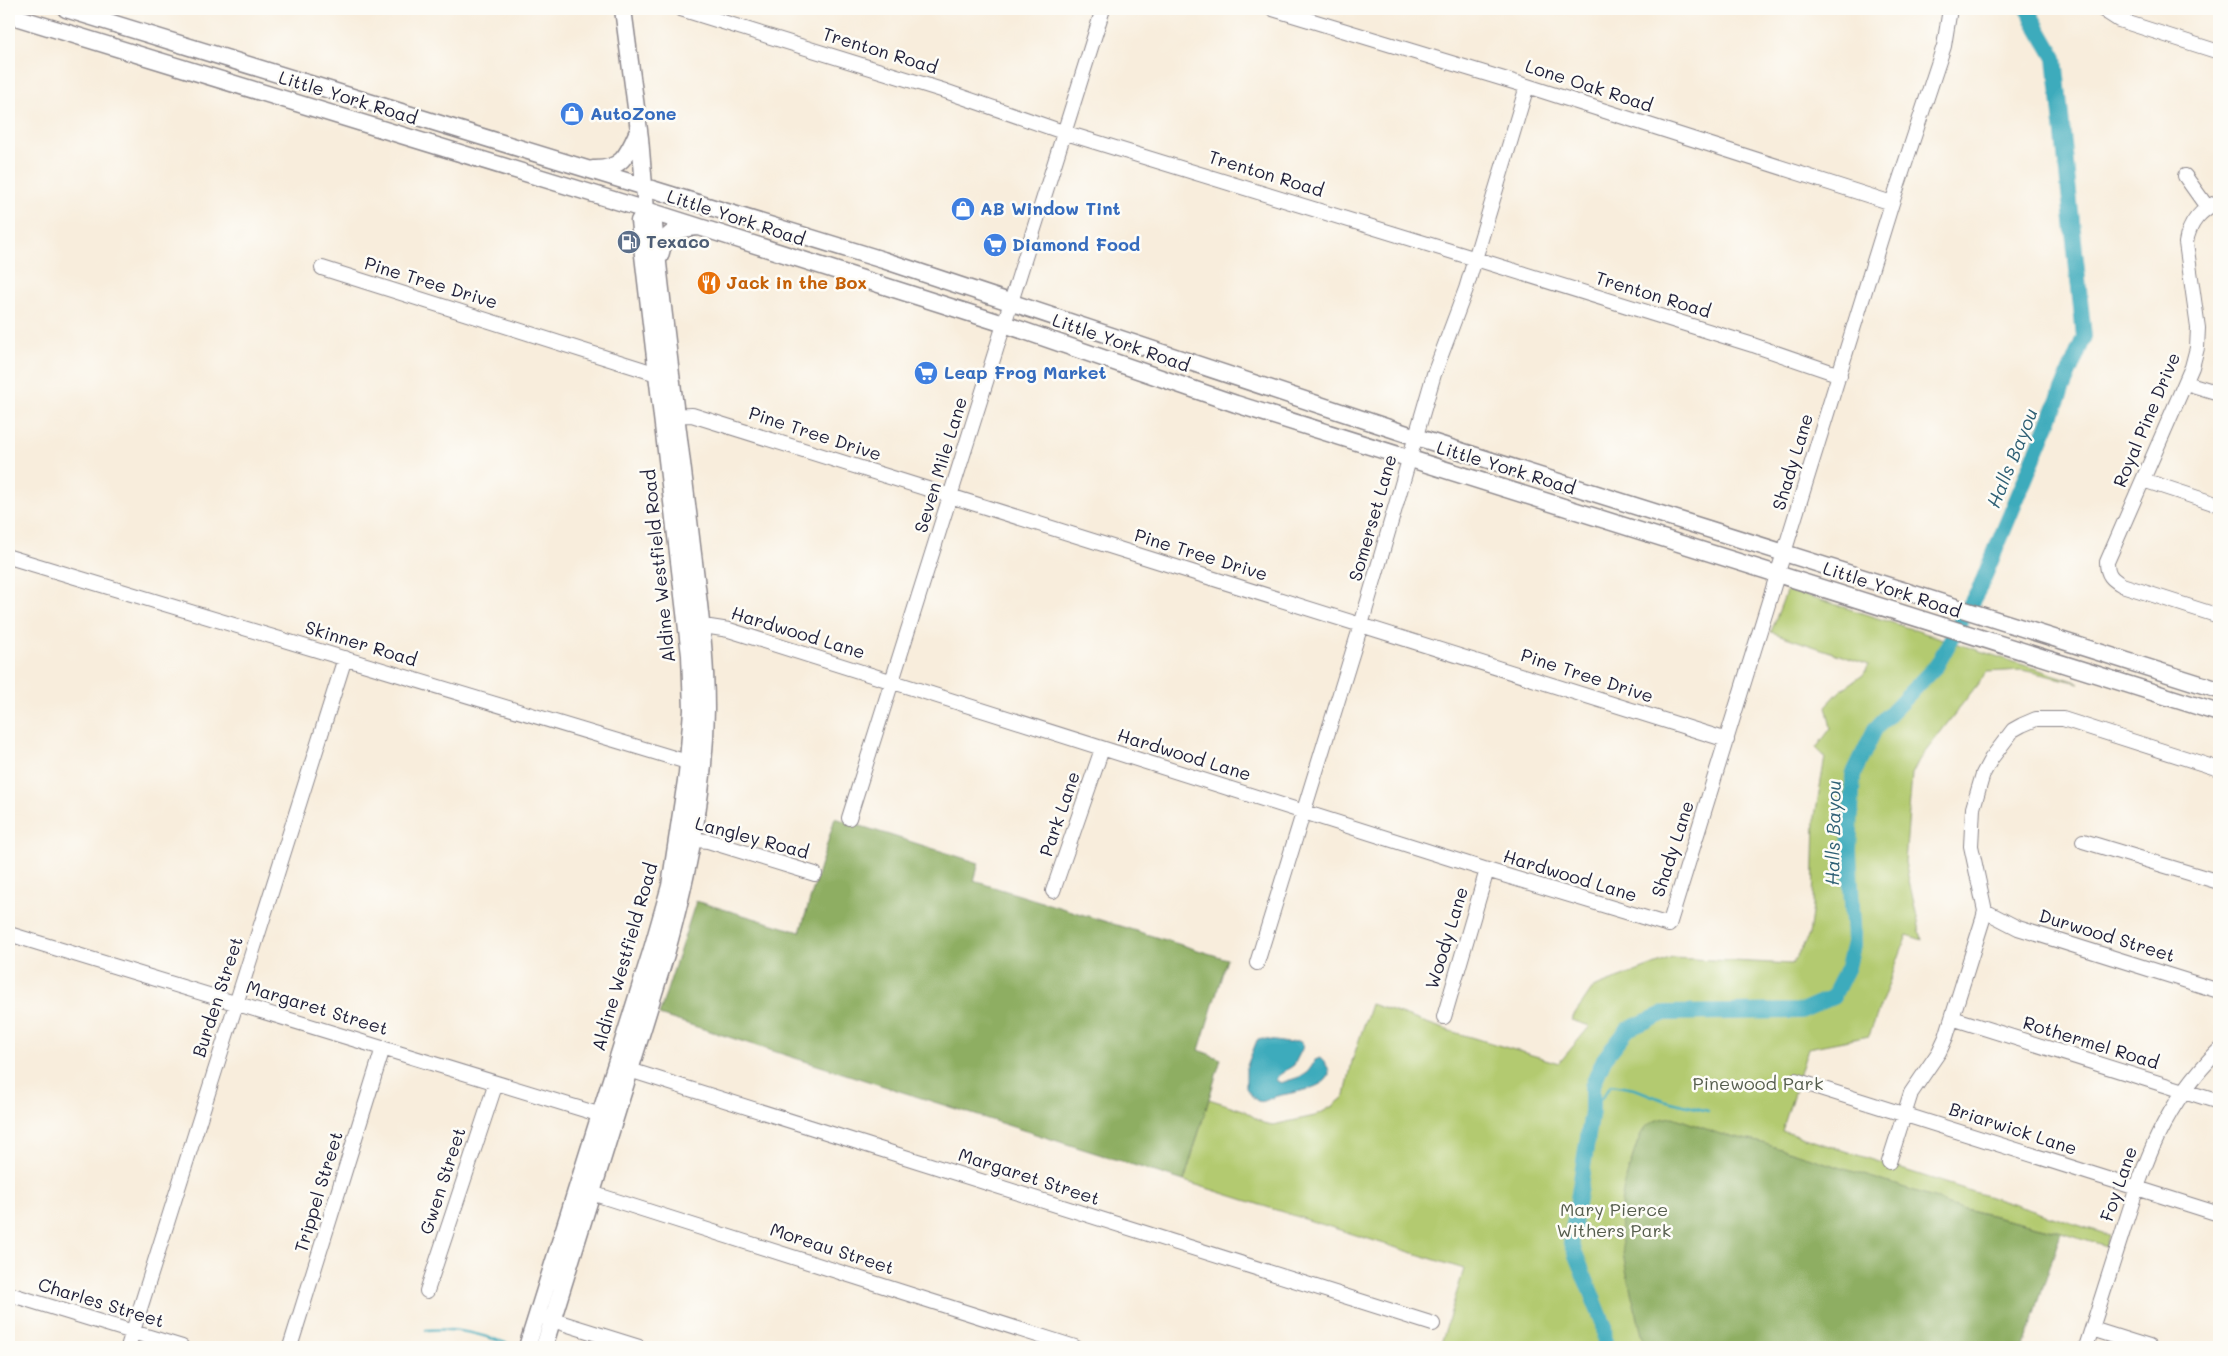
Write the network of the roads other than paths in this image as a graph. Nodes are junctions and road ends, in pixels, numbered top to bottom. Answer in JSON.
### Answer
{"nodes":[{"id":1,"x":66,"y":9,"type":"edge"},
{"id":2,"x":623,"y":9,"type":"edge"},
{"id":3,"x":682,"y":9,"type":"edge"},
{"id":4,"x":1103,"y":9,"type":"edge"},
{"id":5,"x":1273,"y":9,"type":"edge"},
{"id":6,"x":1950,"y":9,"type":"edge"},
{"id":7,"x":2105,"y":12,"type":"edge"},
{"id":8,"x":9,"y":14,"type":"edge"},
{"id":9,"x":201,"y":50,"type":"junction"},
{"id":10,"x":2219,"y":52,"type":"edge"},
{"id":11,"x":196,"y":71,"type":"junction"},
{"id":12,"x":1527,"y":86,"type":"junction"},
{"id":13,"x":639,"y":128,"type":"junction"},
{"id":14,"x":1063,"y":132,"type":"junction"},
{"id":15,"x":585,"y":168,"type":"junction"},
{"id":16,"x":2185,"y":176,"type":"dead end"},
{"id":17,"x":644,"y":186,"type":"junction"},
{"id":18,"x":1892,"y":203,"type":"junction"},
{"id":19,"x":2213,"y":204,"type":"edge"},
{"id":20,"x":646,"y":210,"type":"junction"},
{"id":21,"x":697,"y":227,"type":"junction"},
{"id":22,"x":1476,"y":259,"type":"junction"},
{"id":23,"x":658,"y":261,"type":"junction"},
{"id":24,"x":322,"y":268,"type":"dead end"},
{"id":25,"x":1011,"y":303,"type":"junction"},
{"id":26,"x":1004,"y":324,"type":"junction"},
{"id":27,"x":665,"y":373,"type":"junction"},
{"id":28,"x":1840,"y":375,"type":"junction"},
{"id":29,"x":2186,"y":383,"type":"junction"},
{"id":30,"x":2219,"y":393,"type":"edge"},
{"id":31,"x":670,"y":416,"type":"junction"},
{"id":32,"x":1416,"y":438,"type":"junction"},
{"id":33,"x":1410,"y":459,"type":"junction"},
{"id":34,"x":2143,"y":480,"type":"junction"},
{"id":35,"x":950,"y":496,"type":"junction"},
{"id":36,"x":2219,"y":505,"type":"edge"},
{"id":37,"x":1784,"y":552,"type":"junction"},
{"id":38,"x":9,"y":557,"type":"edge"},
{"id":39,"x":1777,"y":574,"type":"junction"},
{"id":40,"x":2219,"y":616,"type":"edge"},
{"id":41,"x":1361,"y":625,"type":"junction"},
{"id":42,"x":695,"y":628,"type":"junction"},
{"id":43,"x":345,"y":658,"type":"junction"},
{"id":44,"x":2184,"y":679,"type":"junction"},
{"id":45,"x":893,"y":683,"type":"junction"},
{"id":46,"x":2219,"y":690,"type":"edge"},
{"id":47,"x":2178,"y":700,"type":"junction"},
{"id":48,"x":2219,"y":713,"type":"edge"},
{"id":49,"x":1727,"y":740,"type":"junction"},
{"id":50,"x":1102,"y":749,"type":"junction"},
{"id":51,"x":694,"y":764,"type":"junction"},
{"id":52,"x":2219,"y":769,"type":"edge"},
{"id":53,"x":1303,"y":812,"type":"junction"},
{"id":54,"x":849,"y":818,"type":"dead end"},
{"id":55,"x":686,"y":839,"type":"junction"},
{"id":56,"x":2083,"y":841,"type":"dead end"},
{"id":57,"x":1487,"y":870,"type":"junction"},
{"id":58,"x":815,"y":874,"type":"dead end"},
{"id":59,"x":2219,"y":882,"type":"edge"},
{"id":60,"x":1053,"y":891,"type":"dead end"},
{"id":61,"x":1985,"y":911,"type":"junction"},
{"id":62,"x":1669,"y":925,"type":"joint"},
{"id":63,"x":9,"y":934,"type":"edge"},
{"id":64,"x":1257,"y":963,"type":"dead end"},
{"id":65,"x":2219,"y":991,"type":"edge"},
{"id":66,"x":235,"y":1003,"type":"junction"},
{"id":67,"x":1444,"y":1017,"type":"dead end"},
{"id":68,"x":1952,"y":1018,"type":"junction"},
{"id":69,"x":383,"y":1048,"type":"junction"},
{"id":70,"x":2219,"y":1050,"type":"edge"},
{"id":71,"x":622,"y":1068,"type":"junction"},
{"id":72,"x":1795,"y":1080,"type":"dead end"},
{"id":73,"x":496,"y":1083,"type":"junction"},
{"id":74,"x":2182,"y":1091,"type":"junction"},
{"id":75,"x":2219,"y":1102,"type":"edge"},
{"id":76,"x":1903,"y":1114,"type":"junction"},
{"id":77,"x":607,"y":1117,"type":"junction"},
{"id":78,"x":1889,"y":1162,"type":"dead end"},
{"id":79,"x":2137,"y":1188,"type":"junction"},
{"id":80,"x":584,"y":1191,"type":"junction"},
{"id":81,"x":2219,"y":1214,"type":"edge"},
{"id":82,"x":427,"y":1291,"type":"dead end"},
{"id":83,"x":9,"y":1294,"type":"edge"},
{"id":84,"x":545,"y":1317,"type":"junction"},
{"id":85,"x":1433,"y":1324,"type":"dead end"},
{"id":86,"x":2092,"y":1329,"type":"junction"},
{"id":87,"x":133,"y":1332,"type":"junction"},
{"id":88,"x":128,"y":1347,"type":"edge"},
{"id":89,"x":182,"y":1347,"type":"edge"},
{"id":90,"x":290,"y":1347,"type":"edge"},
{"id":91,"x":527,"y":1347,"type":"edge"},
{"id":92,"x":544,"y":1347,"type":"edge"},
{"id":93,"x":639,"y":1347,"type":"edge"},
{"id":94,"x":1076,"y":1347,"type":"edge"},
{"id":95,"x":2086,"y":1347,"type":"edge"},
{"id":96,"x":2150,"y":1347,"type":"edge"}],
"edges":[{"from":1,"to":9,"type":"main road","name":"Little York Road"},
{"from":2,"to":13,"type":"main road","name":"Aldine Westfield Road"},
{"from":3,"to":14,"type":"street","name":"Trenton Road"},
{"from":4,"to":14,"type":"street","name":"Seven Mile Lane"},
{"from":5,"to":12,"type":"street","name":"Lone Oak Road"},
{"from":6,"to":18,"type":"street","name":"Shady Lane"},
{"from":7,"to":10,"type":"street"},
{"from":8,"to":11,"type":"main road","name":"Little York Road"},
{"from":9,"to":11,"type":"main road"},
{"from":9,"to":15,"type":"main road","name":"Little York Road"},
{"from":11,"to":20,"type":"main road","name":"Little York Road"},
{"from":12,"to":18,"type":"street","name":"Lone Oak Road"},
{"from":12,"to":22,"type":"street","name":"Somerset Lane"},
{"from":13,"to":15,"type":"main road"},
{"from":13,"to":17,"type":"main road","name":"Aldine Westfield Road"},
{"from":14,"to":22,"type":"street","name":"Trenton Road"},
{"from":14,"to":25,"type":"street","name":"Seven Mile Lane"},
{"from":15,"to":17,"type":"main road","name":"Little York Road"},
{"from":16,"to":19,"type":"street","name":"Royal Pine Drive"},
{"from":17,"to":20,"type":"main road","name":"Aldine Westfield Road"},
{"from":17,"to":25,"type":"main road","name":"Little York Road"},
{"from":18,"to":28,"type":"street","name":"Shady Lane"},
{"from":19,"to":29,"type":"street","name":"Royal Pine Drive"},
{"from":20,"to":21,"type":"main road","name":"Little York Road"},
{"from":20,"to":23,"type":"main road","name":"Aldine Westfield Road"},
{"from":20,"to":27,"type":"main road","name":"Aldine Westfield Road"},
{"from":21,"to":23,"type":"main road"},
{"from":21,"to":26,"type":"main road","name":"Little York Road"},
{"from":22,"to":28,"type":"street","name":"Trenton Road"},
{"from":22,"to":32,"type":"street","name":"Somerset Lane"},
{"from":23,"to":27,"type":"main road","name":"Aldine Westfield Road"},
{"from":24,"to":27,"type":"street","name":"Pine Tree Drive"},
{"from":25,"to":26,"type":"street","name":"Seven Mile Lane"},
{"from":25,"to":32,"type":"main road","name":"Little York Road"},
{"from":26,"to":33,"type":"main road","name":"Little York Road"},
{"from":26,"to":35,"type":"street","name":"Seven Mile Lane"},
{"from":27,"to":31,"type":"main road","name":"Aldine Westfield Road"},
{"from":28,"to":37,"type":"street","name":"Shady Lane"},
{"from":29,"to":30,"type":"street"},
{"from":29,"to":34,"type":"street","name":"Royal Pine Drive"},
{"from":31,"to":35,"type":"street","name":"Pine Tree Drive"},
{"from":31,"to":42,"type":"main road","name":"Aldine Westfield Road"},
{"from":32,"to":33,"type":"street","name":"Somerset Lane"},
{"from":32,"to":37,"type":"main road","name":"Little York Road"},
{"from":33,"to":39,"type":"main road","name":"Little York Road"},
{"from":33,"to":41,"type":"street","name":"Somerset Lane"},
{"from":34,"to":36,"type":"street"},
{"from":34,"to":40,"type":"street","name":"Royal Pine Drive"},
{"from":35,"to":41,"type":"street","name":"Pine Tree Drive"},
{"from":35,"to":45,"type":"street","name":"Seven Mile Lane"},
{"from":37,"to":39,"type":"street","name":"Shady Lane"},
{"from":37,"to":44,"type":"main road","name":"Little York Road"},
{"from":38,"to":43,"type":"street","name":"Skinner Road"},
{"from":39,"to":47,"type":"main road","name":"Little York Road"},
{"from":39,"to":49,"type":"street","name":"Shady Lane"},
{"from":41,"to":49,"type":"street","name":"Pine Tree Drive"},
{"from":41,"to":53,"type":"street","name":"Somerset Lane"},
{"from":42,"to":45,"type":"street","name":"Hardwood Lane"},
{"from":42,"to":51,"type":"main road","name":"Aldine Westfield Road"},
{"from":43,"to":51,"type":"street","name":"Skinner Road"},
{"from":43,"to":66,"type":"street","name":"Burden Street"},
{"from":44,"to":46,"type":"main road","name":"Little York Road"},
{"from":44,"to":47,"type":"main road"},
{"from":45,"to":50,"type":"street","name":"Hardwood Lane"},
{"from":45,"to":54,"type":"street","name":"Seven Mile Lane"},
{"from":47,"to":48,"type":"main road","name":"Little York Road"},
{"from":49,"to":62,"type":"street","name":"Shady Lane"},
{"from":50,"to":53,"type":"street","name":"Hardwood Lane"},
{"from":50,"to":60,"type":"street","name":"Park Lane"},
{"from":51,"to":55,"type":"main road","name":"Aldine Westfield Road"},
{"from":52,"to":61,"type":"street"},
{"from":53,"to":57,"type":"street","name":"Hardwood Lane"},
{"from":53,"to":64,"type":"street","name":"Somerset Lane"},
{"from":55,"to":58,"type":"street","name":"Langley Road"},
{"from":55,"to":71,"type":"main road","name":"Aldine Westfield Road"},
{"from":56,"to":59,"type":"street"},
{"from":57,"to":62,"type":"street","name":"Hardwood Lane"},
{"from":57,"to":67,"type":"street","name":"Woody Lane"},
{"from":61,"to":65,"type":"street","name":"Durwood Street"},
{"from":61,"to":68,"type":"street"},
{"from":63,"to":66,"type":"street","name":"Margaret Street"},
{"from":66,"to":69,"type":"street","name":"Margaret Street"},
{"from":66,"to":87,"type":"street","name":"Burden Street"},
{"from":68,"to":74,"type":"street","name":"Rothermel Road"},
{"from":68,"to":76,"type":"street"},
{"from":69,"to":73,"type":"street","name":"Margaret Street"},
{"from":69,"to":90,"type":"street","name":"Trippel Street"},
{"from":70,"to":74,"type":"street","name":"Foy Lane"},
{"from":71,"to":77,"type":"main road","name":"Aldine Westfield Road"},
{"from":71,"to":85,"type":"street","name":"Margaret Street"},
{"from":72,"to":76,"type":"street","name":"Briarwick Lane"},
{"from":73,"to":77,"type":"street","name":"Margaret Street"},
{"from":73,"to":82,"type":"street","name":"Gwen Street"},
{"from":74,"to":75,"type":"street","name":"Rothermel Road"},
{"from":74,"to":79,"type":"street","name":"Foy Lane"},
{"from":76,"to":78,"type":"street"},
{"from":76,"to":79,"type":"street","name":"Briarwick Lane"},
{"from":77,"to":80,"type":"main road","name":"Aldine Westfield Road"},
{"from":79,"to":81,"type":"street","name":"Briarwick Lane"},
{"from":79,"to":86,"type":"street","name":"Foy Lane"},
{"from":80,"to":84,"type":"main road","name":"Aldine Westfield Road"},
{"from":80,"to":94,"type":"street","name":"Moreau Street"},
{"from":83,"to":87,"type":"street","name":"Charles Street"},
{"from":84,"to":91,"type":"main road","name":"Aldine Westfield Road"},
{"from":84,"to":92,"type":"main road","name":"Aldine Westfield Road"},
{"from":84,"to":93,"type":"street"},
{"from":86,"to":95,"type":"street","name":"Foy Lane"},
{"from":86,"to":96,"type":"street"},
{"from":87,"to":88,"type":"street","name":"Burden Street"},
{"from":87,"to":89,"type":"street","name":"Charles Street"}]}
